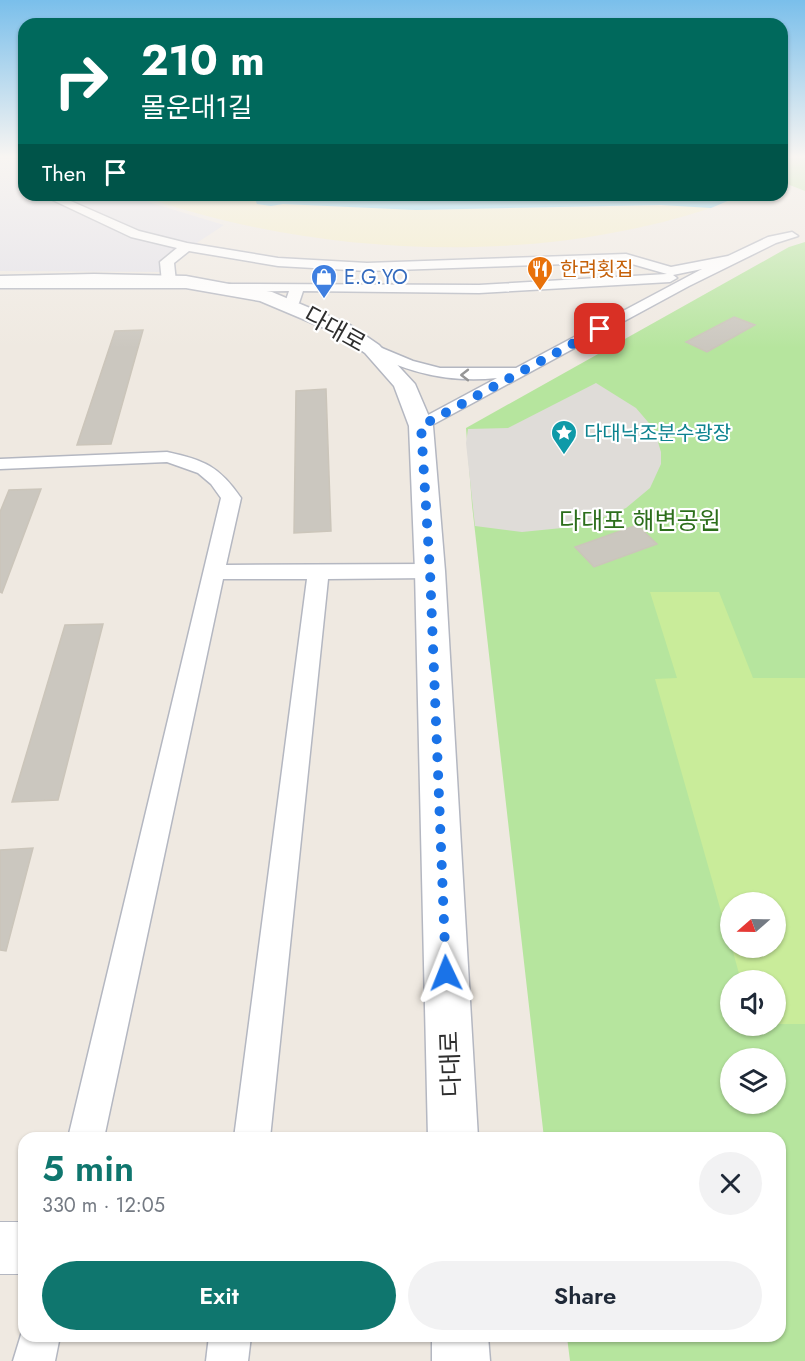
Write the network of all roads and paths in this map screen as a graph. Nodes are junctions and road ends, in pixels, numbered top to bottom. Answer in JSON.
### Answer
{"nodes":[{"id":1,"x":107,"y":222,"type":"edge"},
{"id":2,"x":792,"y":236,"type":"dead end"},
{"id":3,"x":187,"y":246,"type":"junction"},
{"id":4,"x":730,"y":260,"type":"junction"},
{"id":5,"x":409,"y":265,"type":"junction"},
{"id":6,"x":672,"y":277,"type":"junction"},
{"id":7,"x":0,"y":282,"type":"edge"},
{"id":8,"x":169,"y":282,"type":"junction"},
{"id":9,"x":412,"y":288,"type":"junction"},
{"id":10,"x":294,"y":296,"type":"junction"},
{"id":11,"x":372,"y":349,"type":"junction"},
{"id":12,"x":523,"y":371,"type":"junction"},
{"id":13,"x":421,"y":426,"type":"junction"},
{"id":14,"x":0,"y":464,"type":"edge"},
{"id":15,"x":430,"y":571,"type":"junction"},
{"id":16,"x":215,"y":572,"type":"junction"},
{"id":17,"x":318,"y":572,"type":"junction"},
{"id":18,"x":87,"y":1132,"type":"edge"},
{"id":19,"x":253,"y":1132,"type":"edge"},
{"id":20,"x":453,"y":1132,"type":"edge"},
{"id":21,"x":0,"y":1248,"type":"edge"},
{"id":22,"x":18,"y":1248,"type":"edge"},
{"id":23,"x":39,"y":1342,"type":"edge"},
{"id":24,"x":229,"y":1342,"type":"edge"},
{"id":25,"x":460,"y":1342,"type":"edge"},
{"id":26,"x":34,"y":1361,"type":"edge"},
{"id":27,"x":227,"y":1361,"type":"edge"},
{"id":28,"x":461,"y":1361,"type":"edge"}],
"edges":[{"from":1,"to":3,"type":"street"},
{"from":2,"to":4,"type":"street"},
{"from":3,"to":5,"type":"street"},
{"from":3,"to":8,"type":"street"},
{"from":4,"to":6,"type":"street"},
{"from":4,"to":6,"type":"street"},
{"from":5,"to":6,"type":"street"},
{"from":5,"to":9,"type":"street"},
{"from":6,"to":9,"type":"street"},
{"from":6,"to":12,"type":"street"},
{"from":7,"to":8,"type":"main road","name":"다대로"},
{"from":8,"to":10,"type":"main road","name":"다대로"},
{"from":9,"to":10,"type":"street"},
{"from":10,"to":11,"type":"main road","name":"다대로"},
{"from":12,"to":11,"type":"street","one_way":true},
{"from":11,"to":13,"type":"main road","name":"다대로"},
{"from":12,"to":13,"type":"street"},
{"from":13,"to":15,"type":"main road","name":"다대로"},
{"from":14,"to":16,"type":"street"},
{"from":15,"to":17,"type":"street"},
{"from":15,"to":20,"type":"main road","name":"다대로"},
{"from":16,"to":17,"type":"street"},
{"from":16,"to":18,"type":"street"},
{"from":17,"to":19,"type":"street"},
{"from":21,"to":22,"type":"street"},
{"from":23,"to":26,"type":"street"},
{"from":24,"to":27,"type":"street"},
{"from":25,"to":28,"type":"main road"}]}
